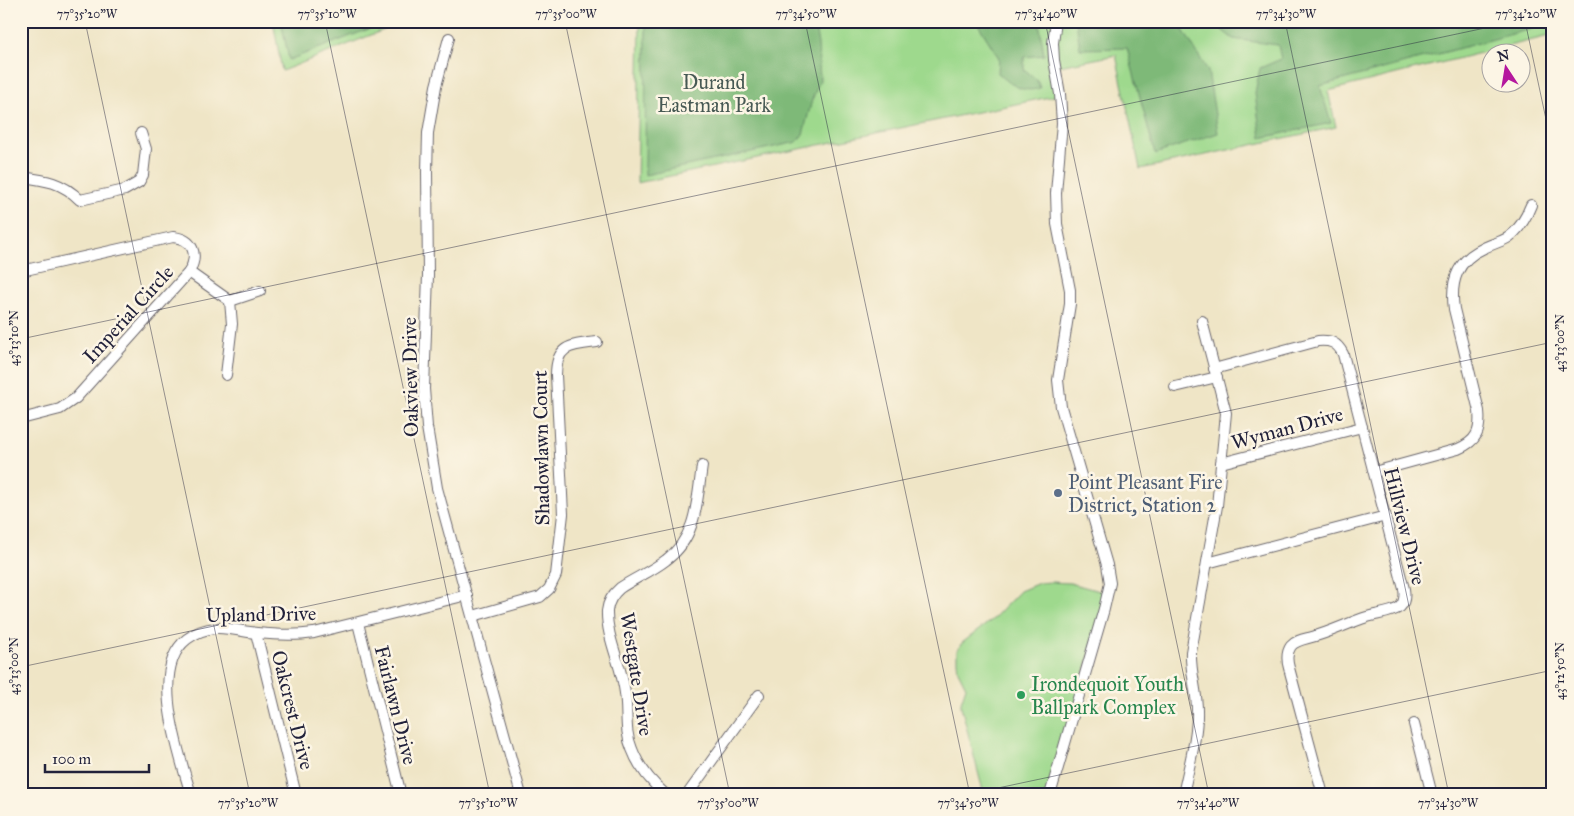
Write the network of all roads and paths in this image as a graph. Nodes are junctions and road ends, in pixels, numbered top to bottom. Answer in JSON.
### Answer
{"nodes":[{"id":1,"x":1056,"y":21,"type":"edge"},
{"id":2,"x":448,"y":38,"type":"dead end"},
{"id":3,"x":141,"y":133,"type":"dead end"},
{"id":4,"x":21,"y":177,"type":"edge"},
{"id":5,"x":1531,"y":205,"type":"dead end"},
{"id":6,"x":21,"y":271,"type":"edge"},
{"id":7,"x":189,"y":272,"type":"junction"},
{"id":8,"x":260,"y":291,"type":"dead end"},
{"id":9,"x":230,"y":301,"type":"junction"},
{"id":10,"x":1202,"y":321,"type":"dead end"},
{"id":11,"x":597,"y":342,"type":"dead end"},
{"id":12,"x":1215,"y":373,"type":"junction"},
{"id":13,"x":226,"y":375,"type":"dead end"},
{"id":14,"x":1175,"y":388,"type":"dead end"},
{"id":15,"x":21,"y":419,"type":"edge"},
{"id":16,"x":1362,"y":427,"type":"junction"},
{"id":17,"x":1221,"y":463,"type":"junction"},
{"id":18,"x":702,"y":466,"type":"dead end"},
{"id":19,"x":1374,"y":472,"type":"junction"},
{"id":20,"x":1386,"y":516,"type":"junction"},
{"id":21,"x":1207,"y":562,"type":"junction"},
{"id":22,"x":467,"y":595,"type":"junction"},
{"id":23,"x":473,"y":616,"type":"junction"},
{"id":24,"x":358,"y":623,"type":"junction"},
{"id":25,"x":256,"y":633,"type":"junction"},
{"id":26,"x":759,"y":695,"type":"dead end"},
{"id":27,"x":1414,"y":724,"type":"dead end"},
{"id":28,"x":190,"y":795,"type":"edge"},
{"id":29,"x":296,"y":795,"type":"edge"},
{"id":30,"x":401,"y":795,"type":"edge"},
{"id":31,"x":521,"y":795,"type":"edge"},
{"id":32,"x":666,"y":795,"type":"edge"},
{"id":33,"x":687,"y":795,"type":"edge"},
{"id":34,"x":1050,"y":795,"type":"edge"},
{"id":35,"x":1183,"y":795,"type":"edge"},
{"id":36,"x":1323,"y":795,"type":"edge"},
{"id":37,"x":1432,"y":795,"type":"edge"}],
"edges":[{"from":1,"to":34,"type":"street"},
{"from":2,"to":22,"type":"street","name":"Oakview Drive"},
{"from":3,"to":4,"type":"street"},
{"from":5,"to":19,"type":"street"},
{"from":6,"to":7,"type":"street","name":"Imperial Circle"},
{"from":7,"to":9,"type":"street"},
{"from":7,"to":15,"type":"street","name":"Imperial Circle"},
{"from":8,"to":9,"type":"street"},
{"from":9,"to":13,"type":"street"},
{"from":10,"to":12,"type":"street"},
{"from":11,"to":23,"type":"street","name":"Shadowlawn Court"},
{"from":12,"to":14,"type":"street","name":"Hillview Drive"},
{"from":12,"to":16,"type":"street","name":"Hillview Drive"},
{"from":12,"to":17,"type":"street"},
{"from":16,"to":17,"type":"street","name":"Wyman Drive"},
{"from":16,"to":19,"type":"street","name":"Hillview Drive"},
{"from":17,"to":21,"type":"street"},
{"from":18,"to":32,"type":"street","name":"Westgate Drive"},
{"from":19,"to":20,"type":"street","name":"Hillview Drive"},
{"from":20,"to":21,"type":"street"},
{"from":20,"to":36,"type":"street","name":"Hillview Drive"},
{"from":21,"to":35,"type":"street"},
{"from":22,"to":23,"type":"street","name":"Oakview Drive"},
{"from":22,"to":24,"type":"street","name":"Upland Drive"},
{"from":23,"to":31,"type":"street","name":"Oakview Drive"},
{"from":24,"to":25,"type":"street","name":"Upland Drive"},
{"from":24,"to":30,"type":"street","name":"Fairlawn Drive"},
{"from":25,"to":28,"type":"street","name":"Upland Drive"},
{"from":25,"to":29,"type":"street","name":"Oakcrest Drive"},
{"from":26,"to":33,"type":"street"},
{"from":27,"to":37,"type":"street"}]}
